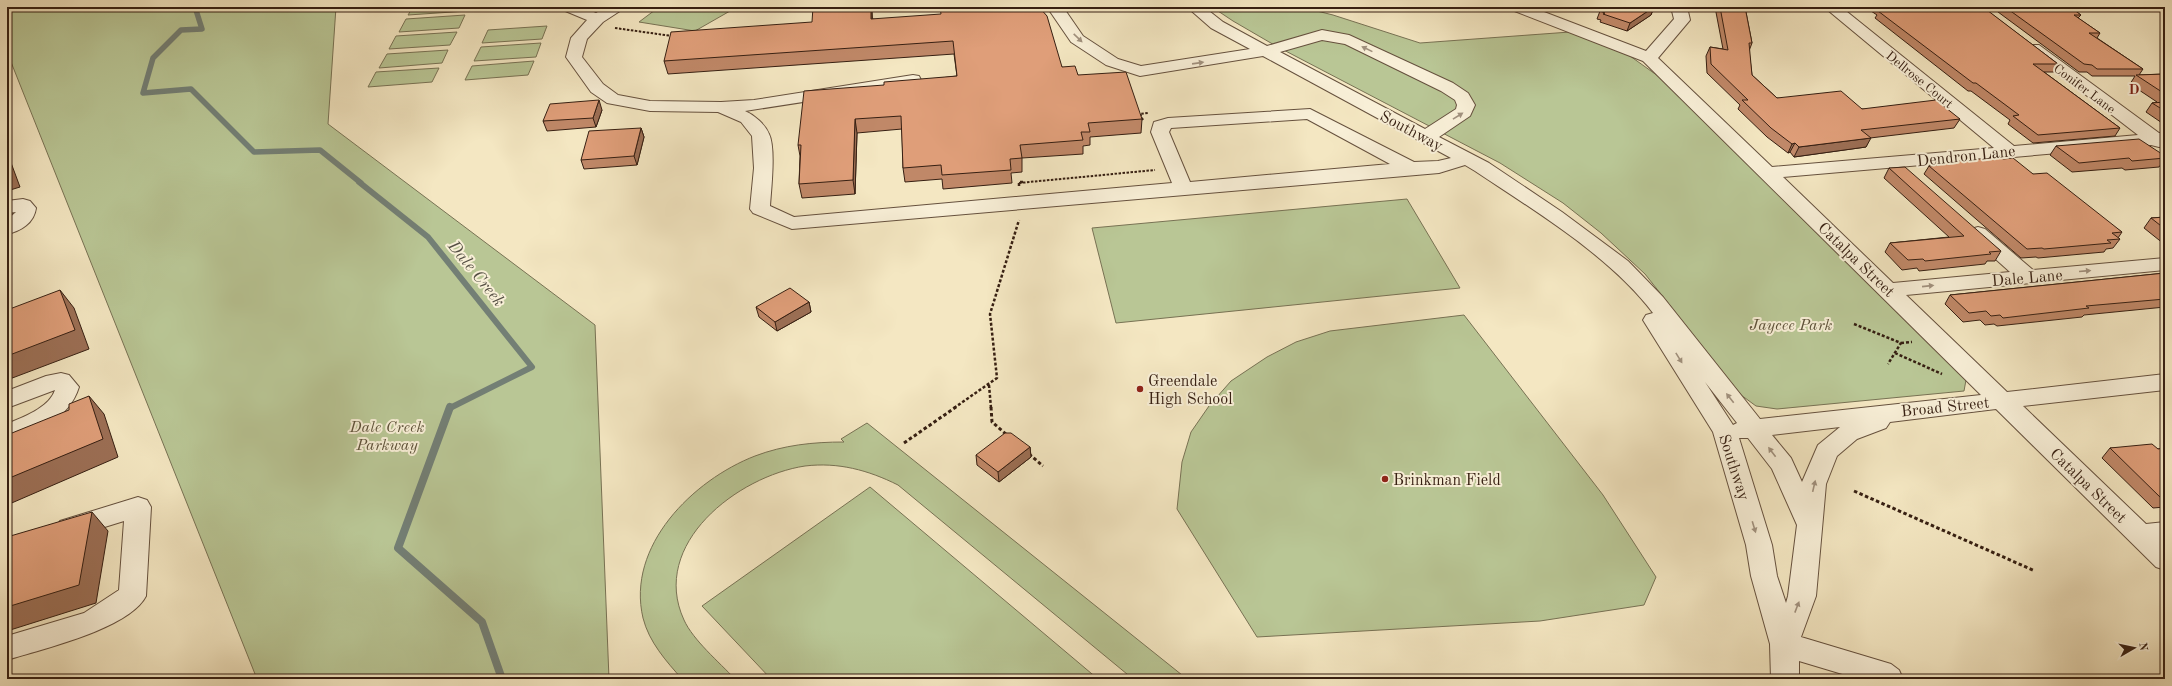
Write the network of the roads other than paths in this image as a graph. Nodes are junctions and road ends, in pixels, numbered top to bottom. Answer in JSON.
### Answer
{"nodes":[{"id":1,"x":568,"y":7,"type":"edge"},
{"id":2,"x":618,"y":7,"type":"edge"},
{"id":3,"x":1055,"y":7,"type":"edge"},
{"id":4,"x":1195,"y":7,"type":"edge"},
{"id":5,"x":1517,"y":7,"type":"edge"},
{"id":6,"x":1679,"y":7,"type":"edge"},
{"id":7,"x":1832,"y":7,"type":"edge"},
{"id":8,"x":603,"y":23,"type":"junction"},
{"id":9,"x":2018,"y":37,"type":"edge"},
{"id":10,"x":1266,"y":51,"type":"junction"},
{"id":11,"x":1649,"y":58,"type":"junction"},
{"id":12,"x":916,"y":80,"type":"edge"},
{"id":13,"x":721,"y":107,"type":"junction"},
{"id":14,"x":1426,"y":137,"type":"junction"},
{"id":15,"x":2161,"y":141,"type":"edge"},
{"id":16,"x":1442,"y":146,"type":"junction"},
{"id":17,"x":2009,"y":151,"type":"junction"},
{"id":18,"x":1466,"y":159,"type":"junction"},
{"id":19,"x":1897,"y":162,"type":"junction"},
{"id":20,"x":1411,"y":168,"type":"junction"},
{"id":21,"x":1768,"y":173,"type":"junction"},
{"id":22,"x":1916,"y":179,"type":"edge"},
{"id":23,"x":1184,"y":189,"type":"junction"},
{"id":24,"x":7,"y":207,"type":"edge"},
{"id":25,"x":1963,"y":220,"type":"edge"},
{"id":26,"x":7,"y":228,"type":"edge"},
{"id":27,"x":2165,"y":264,"type":"edge"},
{"id":28,"x":1621,"y":266,"type":"junction"},
{"id":29,"x":2027,"y":276,"type":"junction"},
{"id":30,"x":1889,"y":290,"type":"junction"},
{"id":31,"x":2165,"y":382,"type":"edge"},
{"id":32,"x":7,"y":400,"type":"edge"},
{"id":33,"x":2002,"y":400,"type":"junction"},
{"id":34,"x":1909,"y":410,"type":"junction"},
{"id":35,"x":1754,"y":428,"type":"junction"},
{"id":36,"x":15,"y":430,"type":"edge"},
{"id":37,"x":1725,"y":431,"type":"junction"},
{"id":38,"x":1809,"y":524,"type":"junction"},
{"id":39,"x":2165,"y":532,"type":"edge"},
{"id":40,"x":2140,"y":535,"type":"junction"},
{"id":41,"x":43,"y":536,"type":"edge"},
{"id":42,"x":2165,"y":560,"type":"edge"},
{"id":43,"x":1784,"y":644,"type":"junction"},
{"id":44,"x":7,"y":648,"type":"edge"},
{"id":45,"x":1786,"y":679,"type":"edge"},
{"id":46,"x":1889,"y":679,"type":"edge"}],
"edges":[{"from":1,"to":8,"type":"street"},
{"from":2,"to":8,"type":"street"},
{"from":3,"to":10,"type":"street","one_way":true},
{"from":4,"to":10,"type":"street","name":"Southway"},
{"from":5,"to":11,"type":"street","name":"Catalpa Street"},
{"from":6,"to":11,"type":"street"},
{"from":7,"to":17,"type":"street","name":"Dellrose Court"},
{"from":8,"to":13,"type":"street"},
{"from":9,"to":15,"type":"street","name":"Conifer Lane"},
{"from":10,"to":14,"type":"street","name":"Southway"},
{"from":14,"to":10,"type":"street","one_way":true},
{"from":11,"to":21,"type":"street","name":"Catalpa Street"},
{"from":12,"to":13,"type":"street"},
{"from":13,"to":23,"type":"street"},
{"from":14,"to":16,"type":"street","name":"Southway"},
{"from":15,"to":17,"type":"street","name":"Dendron Lane"},
{"from":16,"to":18,"type":"street","name":"Southway"},
{"from":16,"to":20,"type":"street"},
{"from":17,"to":19,"type":"street","name":"Dendron Lane"},
{"from":18,"to":20,"type":"street"},
{"from":18,"to":28,"type":"street","name":"Southway"},
{"from":19,"to":21,"type":"street","name":"Dendron Lane"},
{"from":19,"to":22,"type":"street"},
{"from":20,"to":23,"type":"street"},
{"from":20,"to":23,"type":"street"},
{"from":21,"to":30,"type":"street","name":"Catalpa Street"},
{"from":24,"to":26,"type":"street"},
{"from":25,"to":29,"type":"street"},
{"from":29,"to":27,"type":"street","name":"Dale Lane","one_way":true},
{"from":35,"to":28,"type":"street","name":"Southway","one_way":true},
{"from":28,"to":37,"type":"street","name":"Southway","one_way":true},
{"from":30,"to":29,"type":"street","name":"Dale Lane","one_way":true},
{"from":30,"to":33,"type":"street","name":"Catalpa Street"},
{"from":31,"to":33,"type":"street","name":"Broad Street"},
{"from":32,"to":36,"type":"street"},
{"from":33,"to":34,"type":"street","name":"Broad Street"},
{"from":33,"to":40,"type":"street","name":"Catalpa Street"},
{"from":34,"to":35,"type":"street","name":"Broad Street"},
{"from":38,"to":34,"type":"street","name":"Southway","one_way":true},
{"from":35,"to":37,"type":"street","name":"Broad Street"},
{"from":38,"to":35,"type":"street","name":"Southway","one_way":true},
{"from":37,"to":43,"type":"street","name":"Southway","one_way":true},
{"from":43,"to":38,"type":"street","name":"Southway","one_way":true},
{"from":39,"to":40,"type":"street"},
{"from":40,"to":42,"type":"street","name":"Catalpa Street"},
{"from":41,"to":44,"type":"street"},
{"from":43,"to":45,"type":"street","name":"Southway"},
{"from":43,"to":46,"type":"street"}]}
